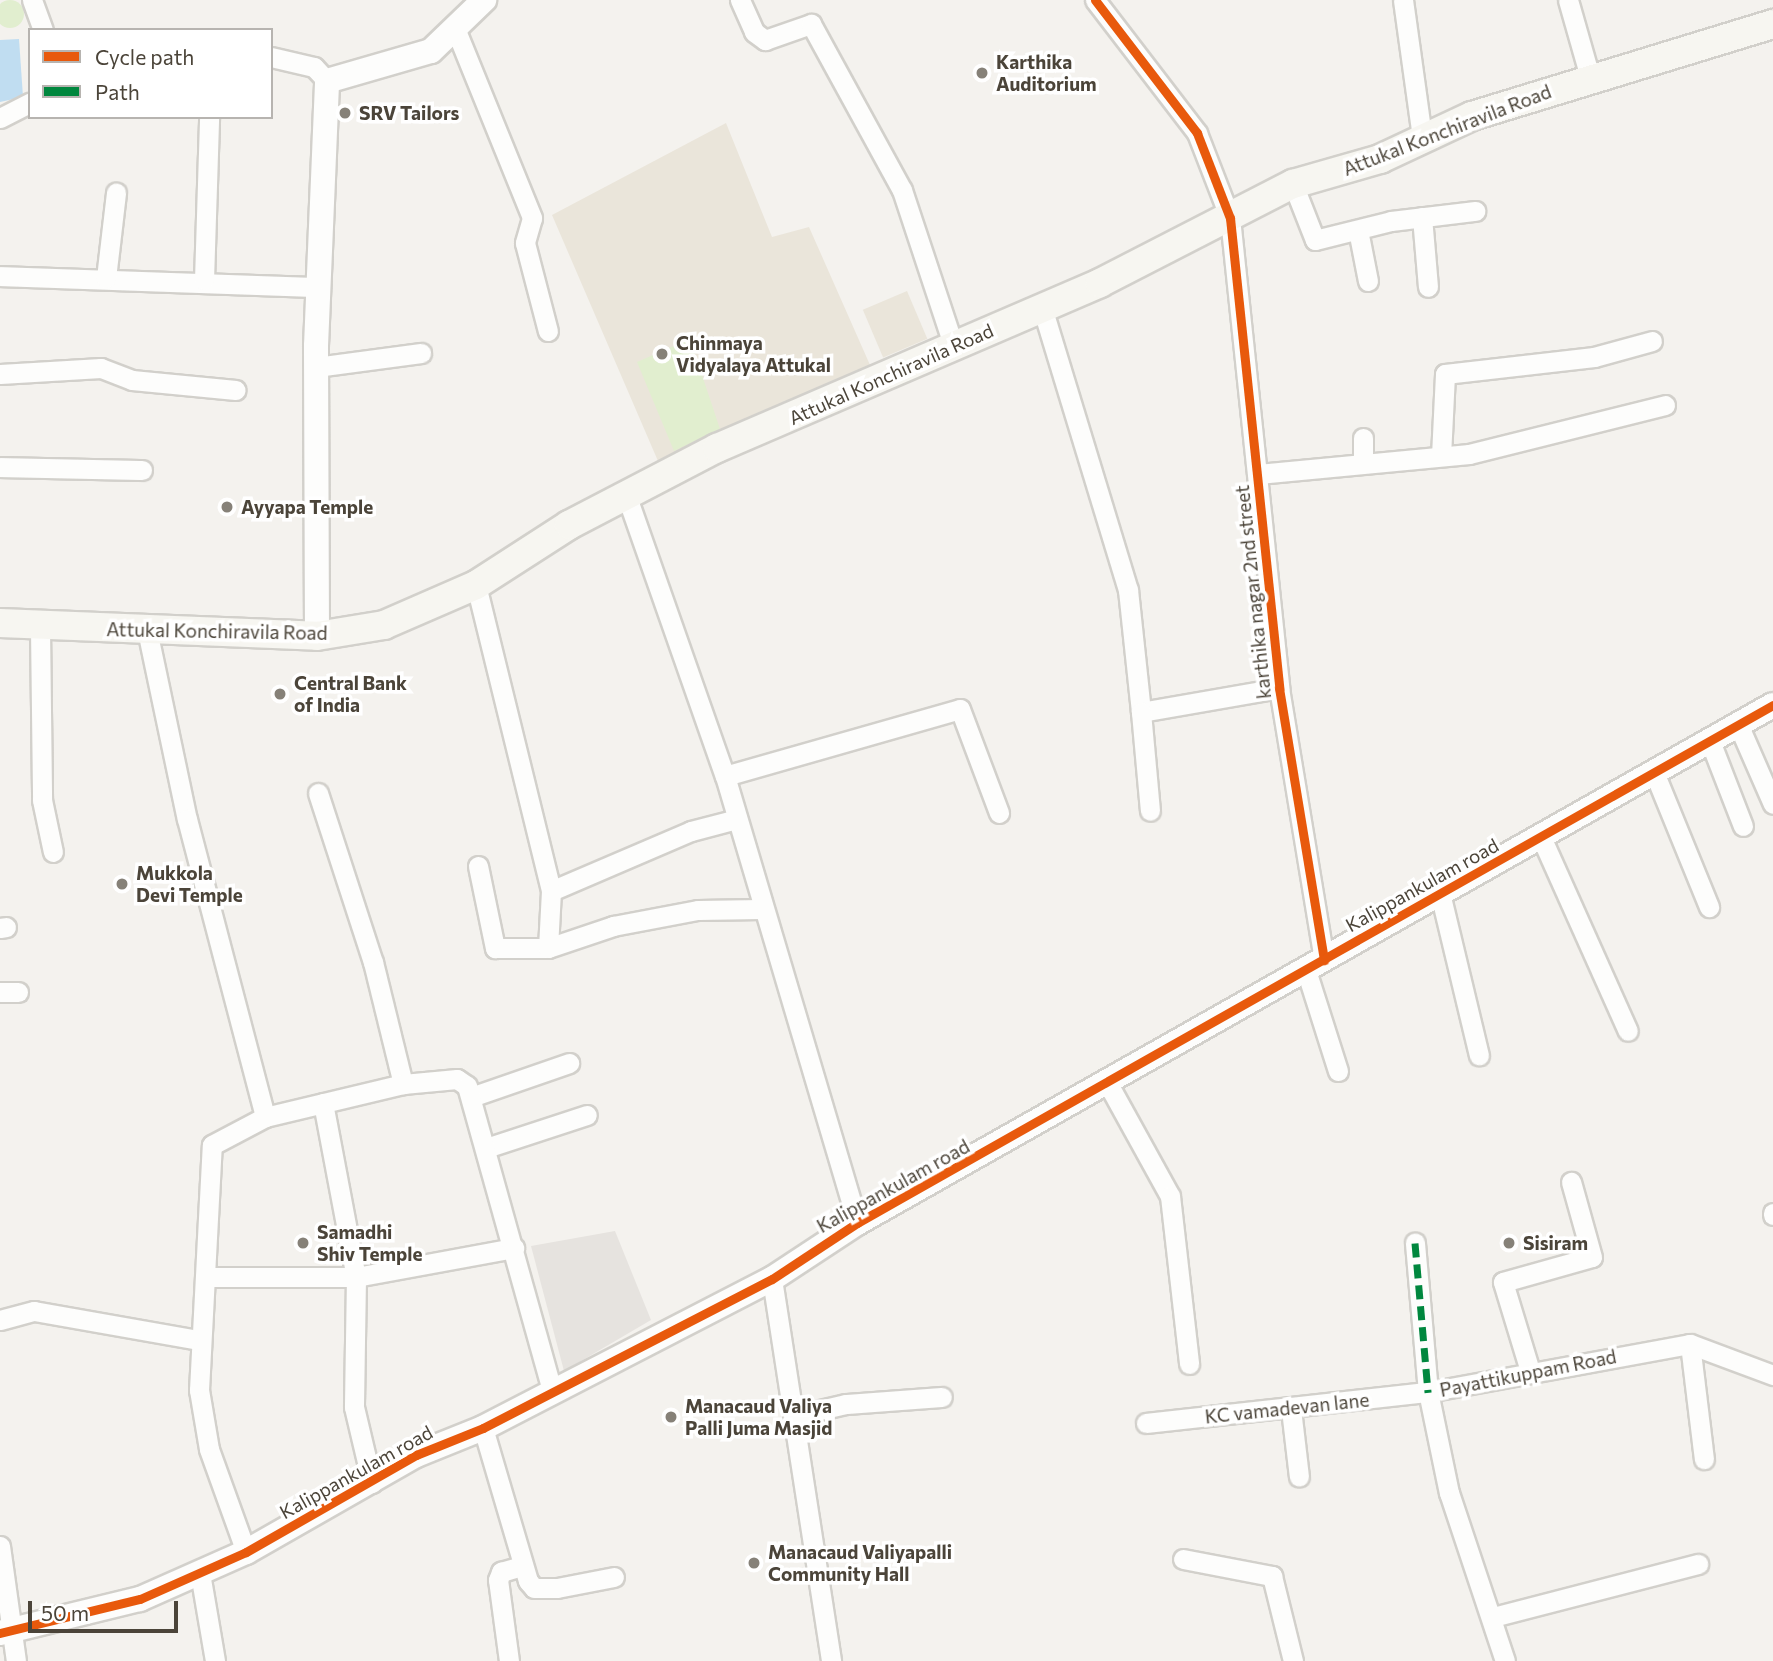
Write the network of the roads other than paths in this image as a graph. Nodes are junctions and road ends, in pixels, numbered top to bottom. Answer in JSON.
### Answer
{"nodes":[{"id":1,"x":32,"y":0,"type":"edge"},
{"id":2,"x":484,"y":0,"type":"edge"},
{"id":3,"x":740,"y":0,"type":"edge"},
{"id":4,"x":1095,"y":0,"type":"edge"},
{"id":5,"x":1403,"y":0,"type":"edge"},
{"id":6,"x":1568,"y":0,"type":"edge"},
{"id":7,"x":1773,"y":24,"type":"edge"},
{"id":8,"x":42,"y":28,"type":"edge"},
{"id":9,"x":455,"y":28,"type":"junction"},
{"id":10,"x":273,"y":57,"type":"edge"},
{"id":11,"x":1590,"y":77,"type":"junction"},
{"id":12,"x":327,"y":81,"type":"junction"},
{"id":13,"x":28,"y":104,"type":"edge"},
{"id":14,"x":0,"y":118,"type":"edge"},
{"id":15,"x":209,"y":119,"type":"edge"},
{"id":16,"x":1422,"y":137,"type":"junction"},
{"id":17,"x":1293,"y":184,"type":"junction"},
{"id":18,"x":117,"y":193,"type":"dead end"},
{"id":19,"x":1475,"y":211,"type":"dead end"},
{"id":20,"x":1422,"y":217,"type":"junction"},
{"id":21,"x":1230,"y":218,"type":"junction"},
{"id":22,"x":1358,"y":230,"type":"junction"},
{"id":23,"x":0,"y":276,"type":"edge"},
{"id":24,"x":106,"y":278,"type":"junction"},
{"id":25,"x":204,"y":280,"type":"junction"},
{"id":26,"x":1368,"y":281,"type":"dead end"},
{"id":27,"x":319,"y":287,"type":"junction"},
{"id":28,"x":1428,"y":287,"type":"dead end"},
{"id":29,"x":1041,"y":307,"type":"junction"},
{"id":30,"x":548,"y":331,"type":"dead end"},
{"id":31,"x":1652,"y":341,"type":"dead end"},
{"id":32,"x":954,"y":347,"type":"junction"},
{"id":33,"x":421,"y":353,"type":"dead end"},
{"id":34,"x":316,"y":367,"type":"junction"},
{"id":35,"x":0,"y":374,"type":"edge"},
{"id":36,"x":236,"y":390,"type":"dead end"},
{"id":37,"x":1665,"y":405,"type":"dead end"},
{"id":38,"x":1363,"y":438,"type":"dead end"},
{"id":39,"x":1441,"y":456,"type":"junction"},
{"id":40,"x":1363,"y":463,"type":"junction"},
{"id":41,"x":0,"y":467,"type":"edge"},
{"id":42,"x":142,"y":470,"type":"dead end"},
{"id":43,"x":1258,"y":474,"type":"junction"},
{"id":44,"x":626,"y":494,"type":"junction"},
{"id":45,"x":477,"y":585,"type":"junction"},
{"id":46,"x":0,"y":623,"type":"edge"},
{"id":47,"x":40,"y":628,"type":"junction"},
{"id":48,"x":147,"y":630,"type":"junction"},
{"id":49,"x":317,"y":636,"type":"junction"},
{"id":50,"x":1279,"y":688,"type":"junction"},
{"id":51,"x":1773,"y":705,"type":"edge"},
{"id":52,"x":1141,"y":712,"type":"junction"},
{"id":53,"x":1738,"y":724,"type":"junction"},
{"id":54,"x":1710,"y":741,"type":"junction"},
{"id":55,"x":1654,"y":772,"type":"junction"},
{"id":56,"x":725,"y":776,"type":"junction"},
{"id":57,"x":318,"y":793,"type":"dead end"},
{"id":58,"x":1773,"y":804,"type":"edge"},
{"id":59,"x":1150,"y":811,"type":"dead end"},
{"id":60,"x":999,"y":813,"type":"dead end"},
{"id":61,"x":733,"y":820,"type":"junction"},
{"id":62,"x":1743,"y":826,"type":"dead end"},
{"id":63,"x":1542,"y":839,"type":"junction"},
{"id":64,"x":53,"y":852,"type":"dead end"},
{"id":65,"x":478,"y":866,"type":"dead end"},
{"id":66,"x":551,"y":891,"type":"junction"},
{"id":67,"x":1440,"y":893,"type":"junction"},
{"id":68,"x":1709,"y":907,"type":"dead end"},
{"id":69,"x":761,"y":909,"type":"junction"},
{"id":70,"x":548,"y":948,"type":"junction"},
{"id":71,"x":1315,"y":965,"type":"junction"},
{"id":72,"x":1628,"y":1031,"type":"dead end"},
{"id":73,"x":1479,"y":1055,"type":"dead end"},
{"id":74,"x":569,"y":1063,"type":"dead end"},
{"id":75,"x":1339,"y":1072,"type":"dead end"},
{"id":76,"x":1107,"y":1082,"type":"junction"},
{"id":77,"x":403,"y":1084,"type":"junction"},
{"id":78,"x":471,"y":1097,"type":"junction"},
{"id":79,"x":323,"y":1103,"type":"junction"},
{"id":80,"x":587,"y":1115,"type":"dead end"},
{"id":81,"x":265,"y":1117,"type":"junction"},
{"id":82,"x":486,"y":1147,"type":"junction"},
{"id":83,"x":1571,"y":1182,"type":"dead end"},
{"id":84,"x":857,"y":1223,"type":"junction"},
{"id":85,"x":1415,"y":1243,"type":"dead end"},
{"id":86,"x":514,"y":1248,"type":"junction"},
{"id":87,"x":206,"y":1278,"type":"junction"},
{"id":88,"x":356,"y":1278,"type":"junction"},
{"id":89,"x":772,"y":1279,"type":"junction"},
{"id":90,"x":0,"y":1320,"type":"edge"},
{"id":91,"x":198,"y":1340,"type":"junction"},
{"id":92,"x":1690,"y":1344,"type":"junction"},
{"id":93,"x":1189,"y":1364,"type":"dead end"},
{"id":94,"x":1530,"y":1371,"type":"junction"},
{"id":95,"x":1773,"y":1375,"type":"edge"},
{"id":96,"x":552,"y":1390,"type":"junction"},
{"id":97,"x":1428,"y":1392,"type":"junction"},
{"id":98,"x":942,"y":1397,"type":"dead end"},
{"id":99,"x":1291,"y":1409,"type":"junction"},
{"id":100,"x":794,"y":1416,"type":"junction"},
{"id":101,"x":1146,"y":1423,"type":"dead end"},
{"id":102,"x":483,"y":1428,"type":"junction"},
{"id":103,"x":1704,"y":1459,"type":"dead end"},
{"id":104,"x":1299,"y":1477,"type":"dead end"},
{"id":105,"x":372,"y":1483,"type":"junction"},
{"id":106,"x":0,"y":1546,"type":"edge"},
{"id":107,"x":246,"y":1552,"type":"junction"},
{"id":108,"x":1183,"y":1559,"type":"dead end"},
{"id":109,"x":1698,"y":1564,"type":"dead end"},
{"id":110,"x":522,"y":1566,"type":"junction"},
{"id":111,"x":200,"y":1573,"type":"junction"},
{"id":112,"x":614,"y":1577,"type":"dead end"},
{"id":113,"x":1493,"y":1617,"type":"junction"},
{"id":114,"x":6,"y":1631,"type":"edge"},
{"id":115,"x":16,"y":1661,"type":"edge"},
{"id":116,"x":215,"y":1661,"type":"edge"},
{"id":117,"x":509,"y":1661,"type":"edge"},
{"id":118,"x":831,"y":1661,"type":"edge"},
{"id":119,"x":1293,"y":1661,"type":"edge"},
{"id":120,"x":1504,"y":1661,"type":"edge"}],
"edges":[{"from":1,"to":8,"type":"street"},
{"from":2,"to":9,"type":"street"},
{"from":3,"to":32,"type":"street"},
{"from":4,"to":21,"type":"street","name":"karthika nagar 2nd street"},
{"from":5,"to":16,"type":"street"},
{"from":6,"to":11,"type":"street"},
{"from":7,"to":11,"type":"main road","name":"Attukal Konchiravila Road"},
{"from":9,"to":12,"type":"street"},
{"from":9,"to":30,"type":"street"},
{"from":10,"to":12,"type":"street"},
{"from":11,"to":16,"type":"main road","name":"Attukal Konchiravila Road"},
{"from":12,"to":27,"type":"street"},
{"from":13,"to":14,"type":"street"},
{"from":15,"to":25,"type":"street"},
{"from":16,"to":17,"type":"main road","name":"Attukal Konchiravila Road"},
{"from":17,"to":21,"type":"main road","name":"Attukal Konchiravila Road"},
{"from":17,"to":22,"type":"street"},
{"from":18,"to":24,"type":"street"},
{"from":19,"to":20,"type":"street"},
{"from":20,"to":22,"type":"street"},
{"from":20,"to":28,"type":"street"},
{"from":21,"to":29,"type":"main road","name":"Attukal Konchiravila Road"},
{"from":21,"to":43,"type":"street","name":"karthika nagar 2nd street"},
{"from":22,"to":26,"type":"street"},
{"from":23,"to":24,"type":"street"},
{"from":24,"to":25,"type":"street"},
{"from":25,"to":27,"type":"street"},
{"from":27,"to":34,"type":"street"},
{"from":29,"to":32,"type":"main road","name":"Attukal Konchiravila Road"},
{"from":29,"to":52,"type":"street"},
{"from":31,"to":39,"type":"street"},
{"from":32,"to":44,"type":"main road","name":"Attukal Konchiravila Road"},
{"from":33,"to":34,"type":"street"},
{"from":34,"to":49,"type":"street"},
{"from":35,"to":36,"type":"street"},
{"from":37,"to":39,"type":"street"},
{"from":38,"to":40,"type":"street"},
{"from":39,"to":40,"type":"street"},
{"from":40,"to":43,"type":"street"},
{"from":41,"to":42,"type":"street"},
{"from":43,"to":50,"type":"street","name":"karthika nagar 2nd street"},
{"from":44,"to":45,"type":"main road","name":"Attukal Konchiravila Road"},
{"from":44,"to":56,"type":"street"},
{"from":45,"to":49,"type":"main road","name":"Attukal Konchiravila Road"},
{"from":45,"to":66,"type":"street"},
{"from":46,"to":47,"type":"main road","name":"Attukal Konchiravila Road"},
{"from":47,"to":48,"type":"main road","name":"Attukal Konchiravila Road"},
{"from":47,"to":64,"type":"street"},
{"from":48,"to":49,"type":"main road","name":"Attukal Konchiravila Road"},
{"from":48,"to":81,"type":"street"},
{"from":50,"to":52,"type":"street"},
{"from":50,"to":71,"type":"street","name":"karthika nagar 2nd street"},
{"from":51,"to":53,"type":"street","name":"Kalippankulam road"},
{"from":52,"to":59,"type":"street"},
{"from":53,"to":54,"type":"street","name":"Kalippankulam road"},
{"from":53,"to":58,"type":"street"},
{"from":54,"to":55,"type":"street","name":"Kalippankulam road"},
{"from":54,"to":62,"type":"street"},
{"from":55,"to":63,"type":"street","name":"Kalippankulam road"},
{"from":55,"to":68,"type":"street"},
{"from":56,"to":60,"type":"street"},
{"from":56,"to":61,"type":"street"},
{"from":57,"to":77,"type":"street"},
{"from":61,"to":66,"type":"street"},
{"from":61,"to":69,"type":"street"},
{"from":63,"to":67,"type":"street","name":"Kalippankulam road"},
{"from":63,"to":72,"type":"street"},
{"from":65,"to":70,"type":"street"},
{"from":66,"to":70,"type":"street"},
{"from":67,"to":71,"type":"street","name":"Kalippankulam road"},
{"from":67,"to":73,"type":"street"},
{"from":69,"to":70,"type":"street"},
{"from":69,"to":84,"type":"street"},
{"from":71,"to":75,"type":"street","name":"karthika nagar 2nd street"},
{"from":71,"to":76,"type":"street","name":"Kalippankulam road"},
{"from":74,"to":78,"type":"street"},
{"from":76,"to":84,"type":"street","name":"Kalippankulam road"},
{"from":76,"to":93,"type":"street"},
{"from":77,"to":78,"type":"street"},
{"from":77,"to":79,"type":"street"},
{"from":78,"to":82,"type":"street"},
{"from":79,"to":81,"type":"street"},
{"from":79,"to":88,"type":"street"},
{"from":80,"to":82,"type":"street"},
{"from":81,"to":87,"type":"street"},
{"from":82,"to":86,"type":"street"},
{"from":83,"to":94,"type":"street"},
{"from":84,"to":89,"type":"street","name":"Kalippankulam road"},
{"from":85,"to":97,"type":"street"},
{"from":86,"to":88,"type":"street"},
{"from":86,"to":96,"type":"street"},
{"from":87,"to":88,"type":"street"},
{"from":87,"to":91,"type":"street"},
{"from":88,"to":105,"type":"street"},
{"from":89,"to":96,"type":"street","name":"Kalippankulam road"},
{"from":89,"to":100,"type":"street"},
{"from":90,"to":91,"type":"street"},
{"from":91,"to":107,"type":"street"},
{"from":92,"to":94,"type":"street","name":"Payattikuppam Road"},
{"from":92,"to":95,"type":"street"},
{"from":92,"to":103,"type":"street"},
{"from":94,"to":97,"type":"street","name":"Payattikuppam Road"},
{"from":96,"to":102,"type":"street","name":"Kalippankulam road"},
{"from":97,"to":99,"type":"street","name":"KC vamadevan lane"},
{"from":97,"to":113,"type":"street","name":"Payattikuppam Road"},
{"from":98,"to":100,"type":"street"},
{"from":99,"to":101,"type":"street","name":"KC vamadevan lane"},
{"from":99,"to":104,"type":"street"},
{"from":100,"to":118,"type":"street"},
{"from":102,"to":105,"type":"street","name":"Kalippankulam road"},
{"from":102,"to":110,"type":"street"},
{"from":105,"to":107,"type":"street","name":"Kalippankulam road"},
{"from":106,"to":114,"type":"street"},
{"from":107,"to":111,"type":"street","name":"Kalippankulam road"},
{"from":108,"to":119,"type":"street"},
{"from":109,"to":113,"type":"street"},
{"from":110,"to":112,"type":"street"},
{"from":110,"to":117,"type":"street"},
{"from":111,"to":114,"type":"street","name":"Kalippankulam road"},
{"from":111,"to":116,"type":"street"},
{"from":113,"to":120,"type":"street","name":"Payattikuppam Road"},
{"from":114,"to":115,"type":"street"}]}
